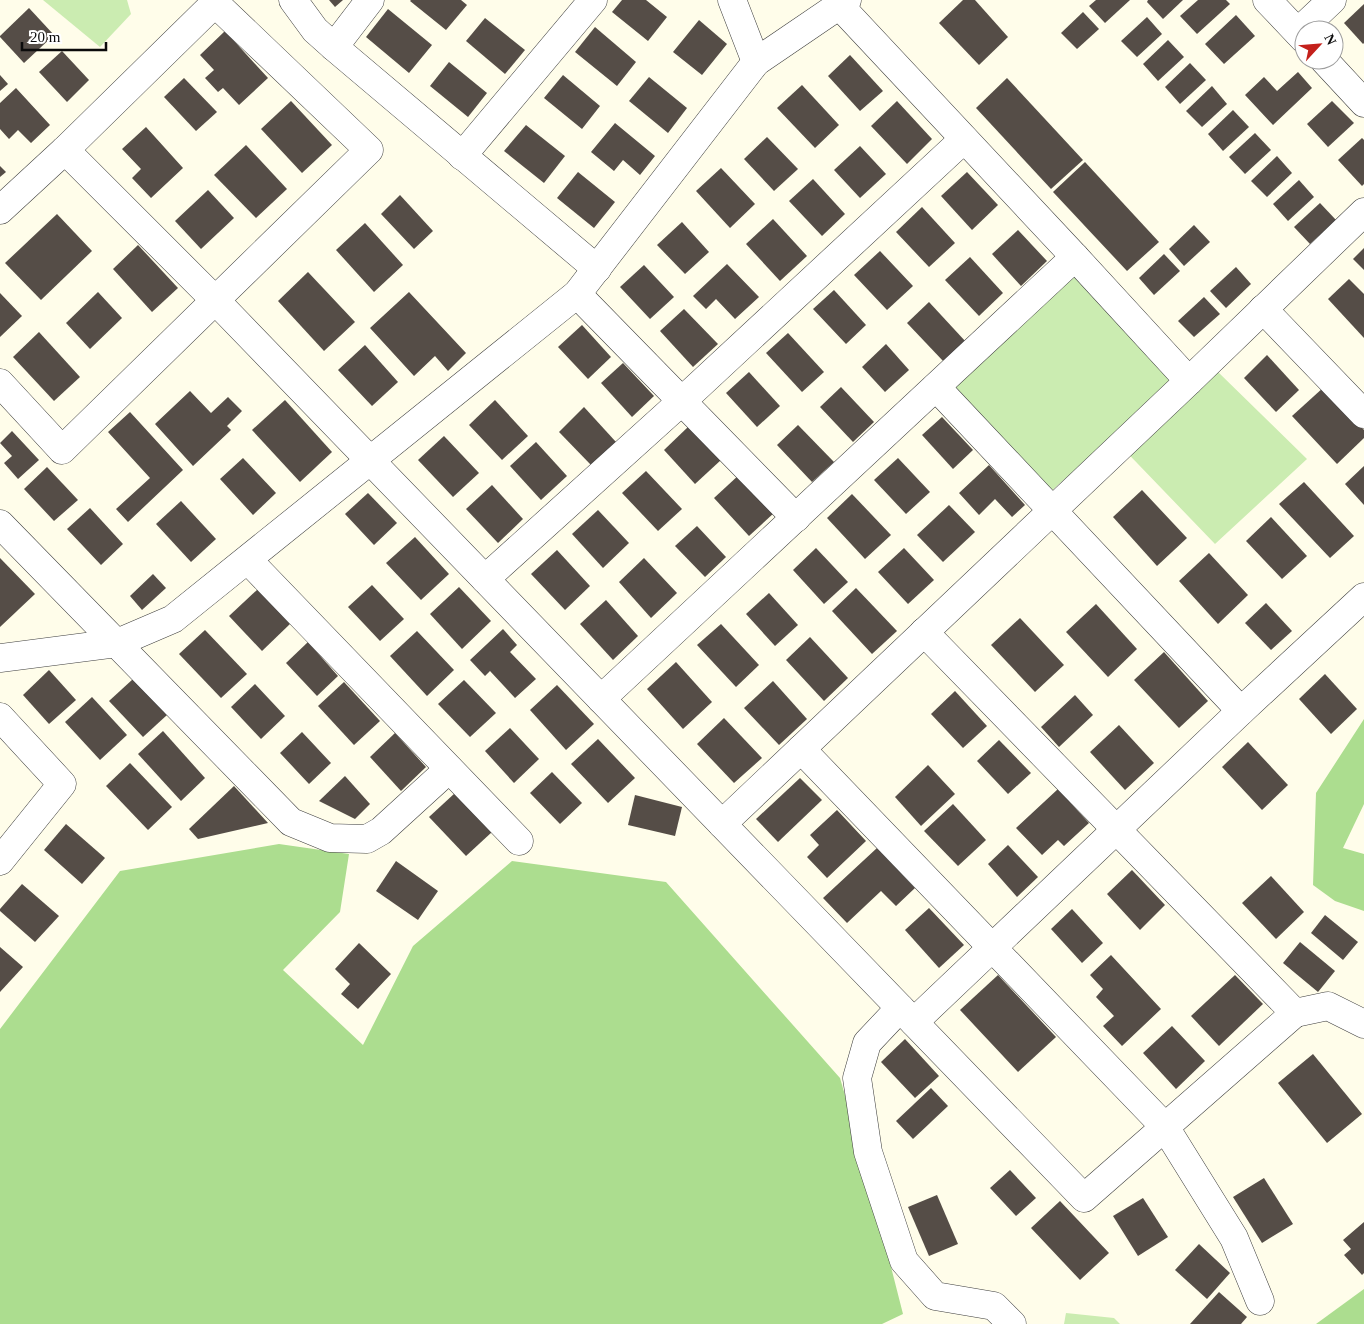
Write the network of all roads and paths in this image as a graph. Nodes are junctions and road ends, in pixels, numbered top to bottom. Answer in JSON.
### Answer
{"nodes":[{"id":1,"x":293,"y":0,"type":"edge"},
{"id":2,"x":370,"y":0,"type":"edge"},
{"id":3,"x":593,"y":0,"type":"edge"},
{"id":4,"x":732,"y":0,"type":"edge"},
{"id":5,"x":1267,"y":0,"type":"edge"},
{"id":6,"x":1332,"y":0,"type":"edge"},
{"id":7,"x":843,"y":3,"type":"edge"},
{"id":8,"x":1315,"y":20,"type":"edge"},
{"id":9,"x":1294,"y":29,"type":"edge"},
{"id":10,"x":334,"y":46,"type":"junction"},
{"id":11,"x":756,"y":62,"type":"junction"},
{"id":12,"x":1333,"y":70,"type":"edge"},
{"id":13,"x":1364,"y":103,"type":"edge"},
{"id":14,"x":964,"y":139,"type":"junction"},
{"id":15,"x":65,"y":150,"type":"junction"},
{"id":16,"x":462,"y":156,"type":"junction"},
{"id":17,"x":0,"y":210,"type":"edge"},
{"id":18,"x":1364,"y":212,"type":"edge"},
{"id":19,"x":1075,"y":257,"type":"junction"},
{"id":20,"x":596,"y":269,"type":"junction"},
{"id":21,"x":577,"y":294,"type":"junction"},
{"id":22,"x":215,"y":300,"type":"junction"},
{"id":23,"x":1264,"y":309,"type":"junction"},
{"id":24,"x":1189,"y":382,"type":"junction"},
{"id":25,"x":0,"y":383,"type":"edge"},
{"id":26,"x":936,"y":387,"type":"junction"},
{"id":27,"x":682,"y":401,"type":"junction"},
{"id":28,"x":1364,"y":414,"type":"edge"},
{"id":29,"x":371,"y":461,"type":"junction"},
{"id":30,"x":1053,"y":511,"type":"junction"},
{"id":31,"x":796,"y":518,"type":"junction"},
{"id":32,"x":0,"y":524,"type":"edge"},
{"id":33,"x":248,"y":560,"type":"junction"},
{"id":34,"x":485,"y":579,"type":"junction"},
{"id":35,"x":1364,"y":597,"type":"edge"},
{"id":36,"x":924,"y":632,"type":"junction"},
{"id":37,"x":117,"y":643,"type":"junction"},
{"id":38,"x":0,"y":658,"type":"edge"},
{"id":39,"x":601,"y":699,"type":"junction"},
{"id":40,"x":1241,"y":711,"type":"junction"},
{"id":41,"x":0,"y":717,"type":"edge"},
{"id":42,"x":801,"y":749,"type":"junction"},
{"id":43,"x":448,"y":769,"type":"junction"},
{"id":44,"x":722,"y":824,"type":"junction"},
{"id":45,"x":1116,"y":830,"type":"junction"},
{"id":46,"x":519,"y":842,"type":"dead end"},
{"id":47,"x":0,"y":862,"type":"edge"},
{"id":48,"x":992,"y":948,"type":"junction"},
{"id":49,"x":1295,"y":1013,"type":"junction"},
{"id":50,"x":907,"y":1015,"type":"junction"},
{"id":51,"x":1364,"y":1024,"type":"edge"},
{"id":52,"x":1165,"y":1127,"type":"junction"},
{"id":53,"x":1260,"y":1301,"type":"dead end"},
{"id":54,"x":1012,"y":1324,"type":"edge"}],
"edges":[{"from":1,"to":10,"type":"street"},
{"from":2,"to":10,"type":"street"},
{"from":3,"to":16,"type":"street"},
{"from":4,"to":11,"type":"street"},
{"from":5,"to":9,"type":"street"},
{"from":6,"to":8,"type":"street"},
{"from":7,"to":11,"type":"street"},
{"from":7,"to":14,"type":"street"},
{"from":10,"to":16,"type":"street"},
{"from":11,"to":20,"type":"street"},
{"from":12,"to":13,"type":"street"},
{"from":14,"to":19,"type":"street"},
{"from":14,"to":27,"type":"street"},
{"from":15,"to":17,"type":"street"},
{"from":15,"to":22,"type":"street"},
{"from":15,"to":22,"type":"street"},
{"from":16,"to":20,"type":"street"},
{"from":18,"to":23,"type":"street"},
{"from":19,"to":24,"type":"street"},
{"from":19,"to":26,"type":"street"},
{"from":20,"to":21,"type":"street"},
{"from":21,"to":27,"type":"street"},
{"from":21,"to":29,"type":"street"},
{"from":22,"to":25,"type":"street"},
{"from":22,"to":29,"type":"street"},
{"from":23,"to":24,"type":"street"},
{"from":23,"to":28,"type":"street"},
{"from":24,"to":30,"type":"street"},
{"from":26,"to":30,"type":"street"},
{"from":26,"to":31,"type":"street"},
{"from":27,"to":31,"type":"street"},
{"from":27,"to":34,"type":"street"},
{"from":29,"to":33,"type":"street"},
{"from":29,"to":34,"type":"street"},
{"from":30,"to":36,"type":"street"},
{"from":30,"to":40,"type":"street"},
{"from":31,"to":39,"type":"street"},
{"from":32,"to":37,"type":"street"},
{"from":33,"to":37,"type":"street"},
{"from":33,"to":43,"type":"street"},
{"from":34,"to":39,"type":"street"},
{"from":35,"to":40,"type":"street"},
{"from":36,"to":42,"type":"street"},
{"from":36,"to":45,"type":"street"},
{"from":37,"to":38,"type":"street"},
{"from":37,"to":43,"type":"street"},
{"from":39,"to":44,"type":"street"},
{"from":40,"to":45,"type":"street"},
{"from":41,"to":47,"type":"street"},
{"from":42,"to":44,"type":"street"},
{"from":42,"to":48,"type":"street"},
{"from":43,"to":46,"type":"street"},
{"from":44,"to":50,"type":"street"},
{"from":45,"to":48,"type":"street"},
{"from":45,"to":49,"type":"street"},
{"from":48,"to":50,"type":"street"},
{"from":48,"to":52,"type":"street"},
{"from":49,"to":51,"type":"street"},
{"from":49,"to":52,"type":"street"},
{"from":50,"to":52,"type":"street"},
{"from":50,"to":54,"type":"street"},
{"from":52,"to":53,"type":"street"}]}
